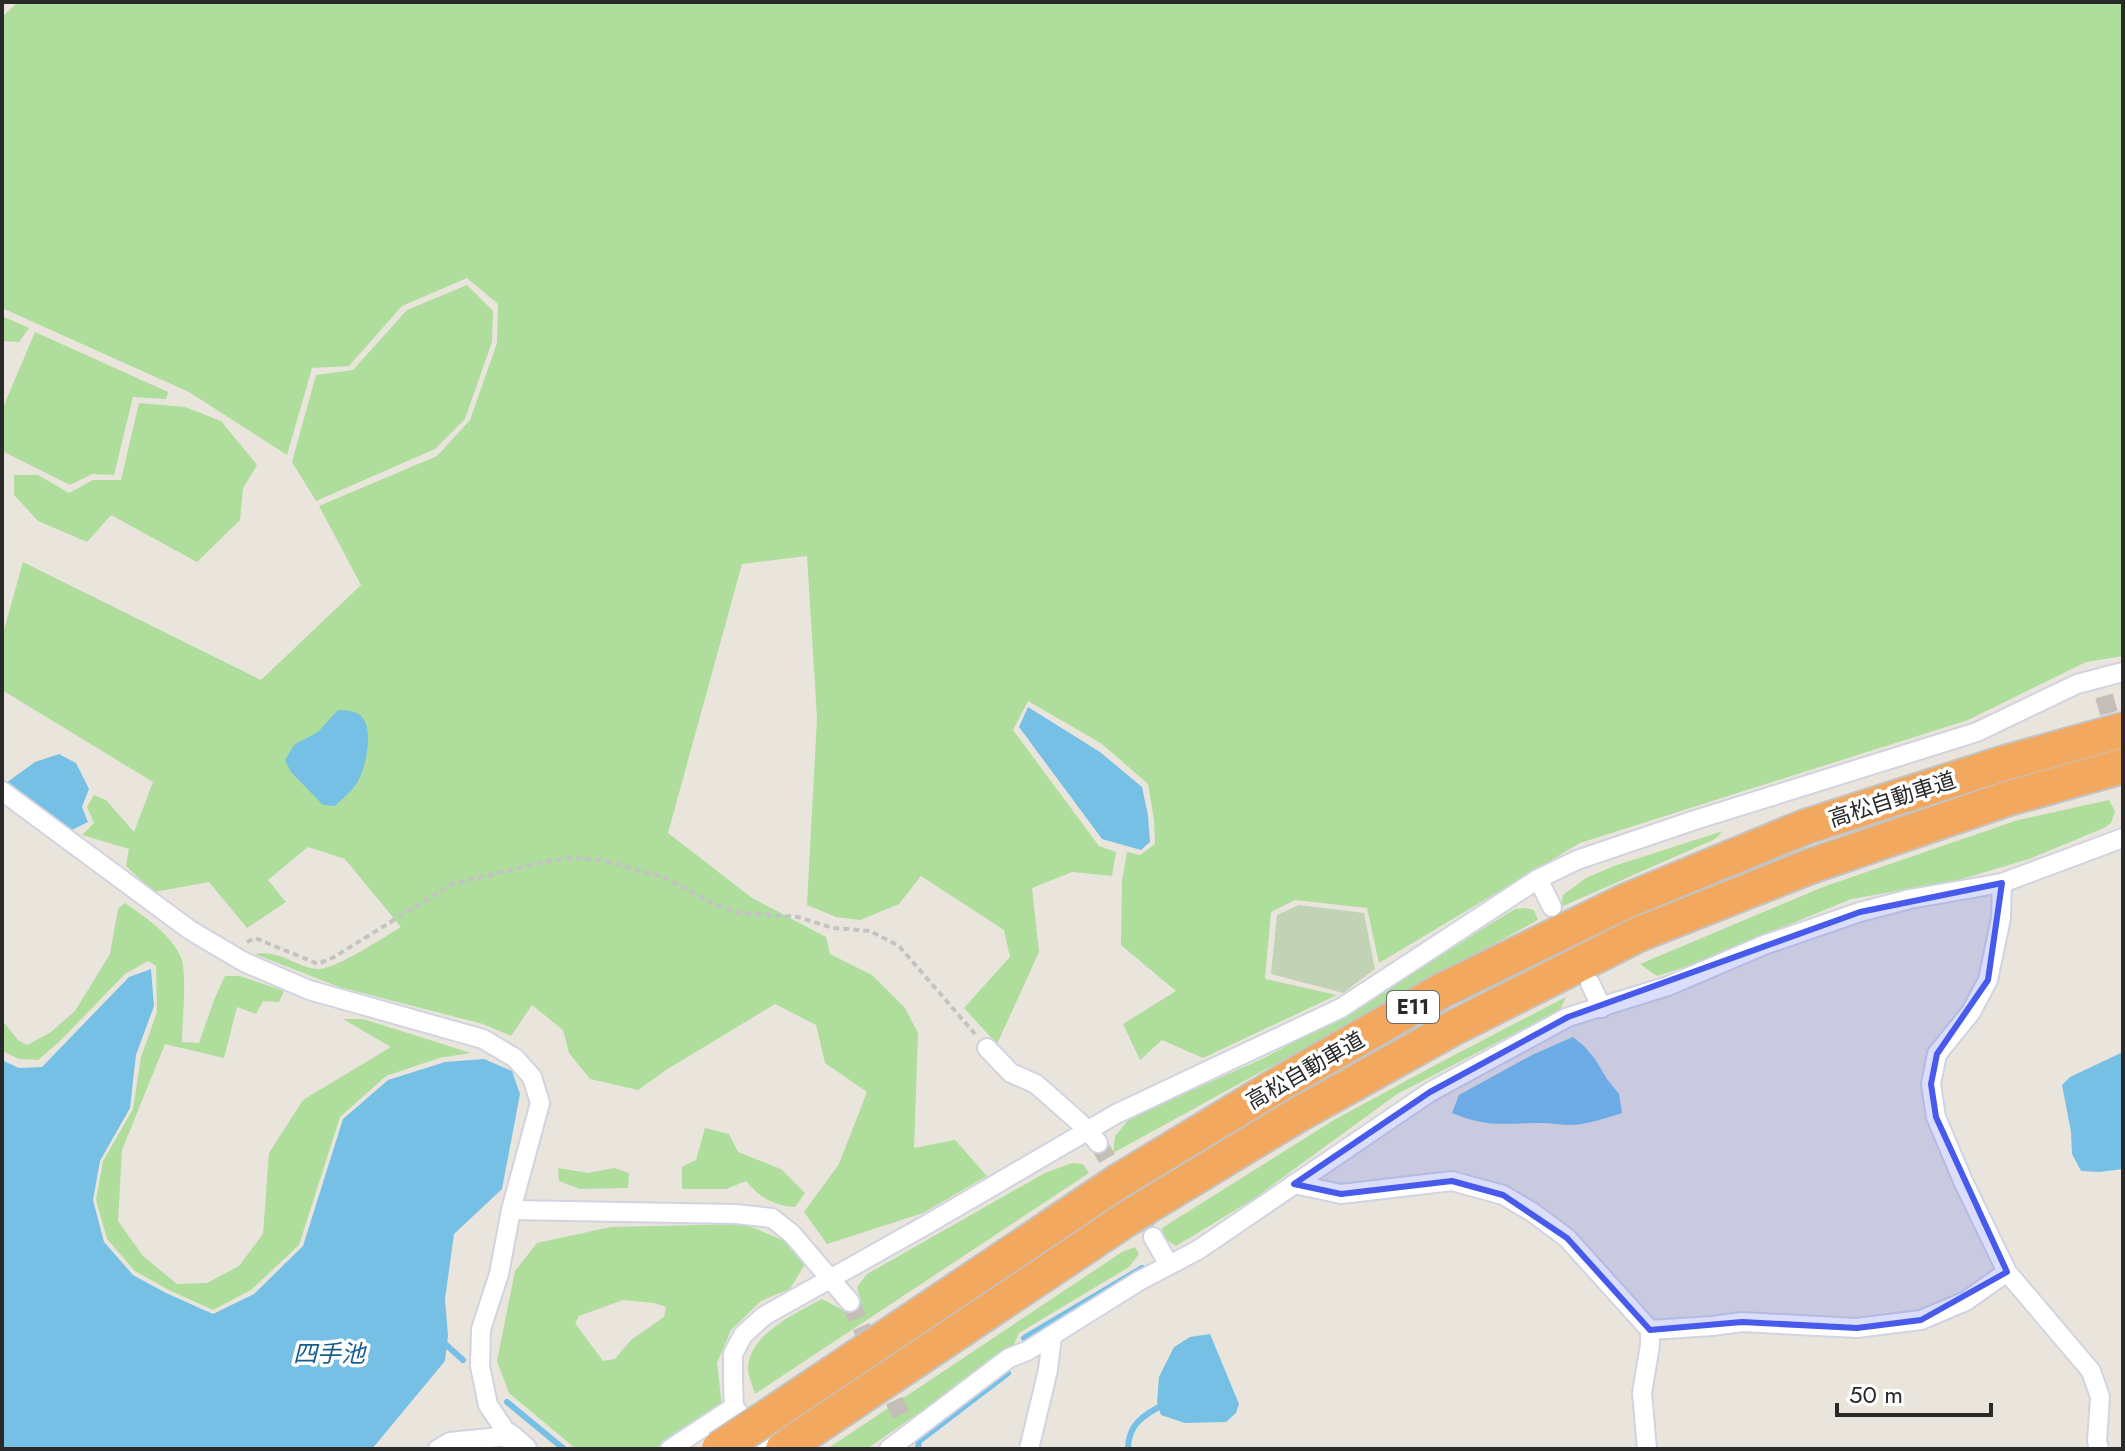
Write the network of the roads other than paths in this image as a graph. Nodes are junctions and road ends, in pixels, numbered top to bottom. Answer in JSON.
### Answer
{"nodes":[{"id":1,"x":2123,"y":672,"type":"edge"},
{"id":2,"x":2123,"y":730,"type":"edge"},
{"id":3,"x":2123,"y":766,"type":"edge"},
{"id":4,"x":2,"y":791,"type":"edge"},
{"id":5,"x":2123,"y":838,"type":"edge"},
{"id":6,"x":1538,"y":879,"type":"junction"},
{"id":7,"x":2002,"y":883,"type":"junction"},
{"id":8,"x":1552,"y":907,"type":"dead end"},
{"id":9,"x":1590,"y":983,"type":"dead end"},
{"id":10,"x":1602,"y":1008,"type":"junction"},
{"id":11,"x":987,"y":1048,"type":"road end"},
{"id":12,"x":1093,"y":1136,"type":"junction"},
{"id":13,"x":1294,"y":1184,"type":"junction"},
{"id":14,"x":511,"y":1210,"type":"junction"},
{"id":15,"x":1153,"y":1237,"type":"tunnel mouth"},
{"id":16,"x":1169,"y":1265,"type":"junction"},
{"id":17,"x":2007,"y":1272,"type":"junction"},
{"id":18,"x":830,"y":1280,"type":"junction"},
{"id":19,"x":850,"y":1302,"type":"tunnel mouth"},
{"id":20,"x":1650,"y":1330,"type":"junction"},
{"id":21,"x":1052,"y":1336,"type":"junction"},
{"id":22,"x":734,"y":1407,"type":"junction"},
{"id":23,"x":901,"y":1415,"type":"tunnel mouth"},
{"id":24,"x":911,"y":1432,"type":"junction"},
{"id":25,"x":777,"y":1440,"type":"edge"},
{"id":26,"x":516,"y":1443,"type":"edge"},
{"id":27,"x":438,"y":1449,"type":"edge"},
{"id":28,"x":670,"y":1449,"type":"edge"},
{"id":29,"x":719,"y":1449,"type":"edge"},
{"id":30,"x":889,"y":1449,"type":"edge"},
{"id":31,"x":1029,"y":1449,"type":"edge"},
{"id":32,"x":1647,"y":1449,"type":"edge"},
{"id":33,"x":2099,"y":1449,"type":"edge"}],
"edges":[{"from":1,"to":6,"type":"street"},
{"from":2,"to":25,"type":"highway","name":"高松自動車道","number":"E11"},
{"from":3,"to":25,"type":"highway","name":"高松自動車道","number":"E11"},
{"from":4,"to":14,"type":"street"},
{"from":5,"to":7,"type":"street"},
{"from":6,"to":8,"type":"street"},
{"from":6,"to":12,"type":"street"},
{"from":7,"to":10,"type":"street"},
{"from":7,"to":17,"type":"street"},
{"from":9,"to":10,"type":"street"},
{"from":10,"to":13,"type":"street"},
{"from":11,"to":12,"type":"street"},
{"from":12,"to":18,"type":"street"},
{"from":13,"to":16,"type":"street"},
{"from":13,"to":20,"type":"street"},
{"from":14,"to":18,"type":"street"},
{"from":14,"to":26,"type":"street"},
{"from":15,"to":16,"type":"street"},
{"from":16,"to":21,"type":"street"},
{"from":17,"to":20,"type":"street"},
{"from":17,"to":33,"type":"street"},
{"from":18,"to":19,"type":"street"},
{"from":18,"to":22,"type":"street"},
{"from":20,"to":32,"type":"street"},
{"from":21,"to":24,"type":"street"},
{"from":21,"to":31,"type":"street"},
{"from":22,"to":25,"type":"street"},
{"from":22,"to":28,"type":"street"},
{"from":23,"to":24,"type":"street"},
{"from":24,"to":30,"type":"street"},
{"from":25,"to":29,"type":"highway","name":"高松自動車道","number":"E11","bridge":true},
{"from":26,"to":27,"type":"street"}]}
